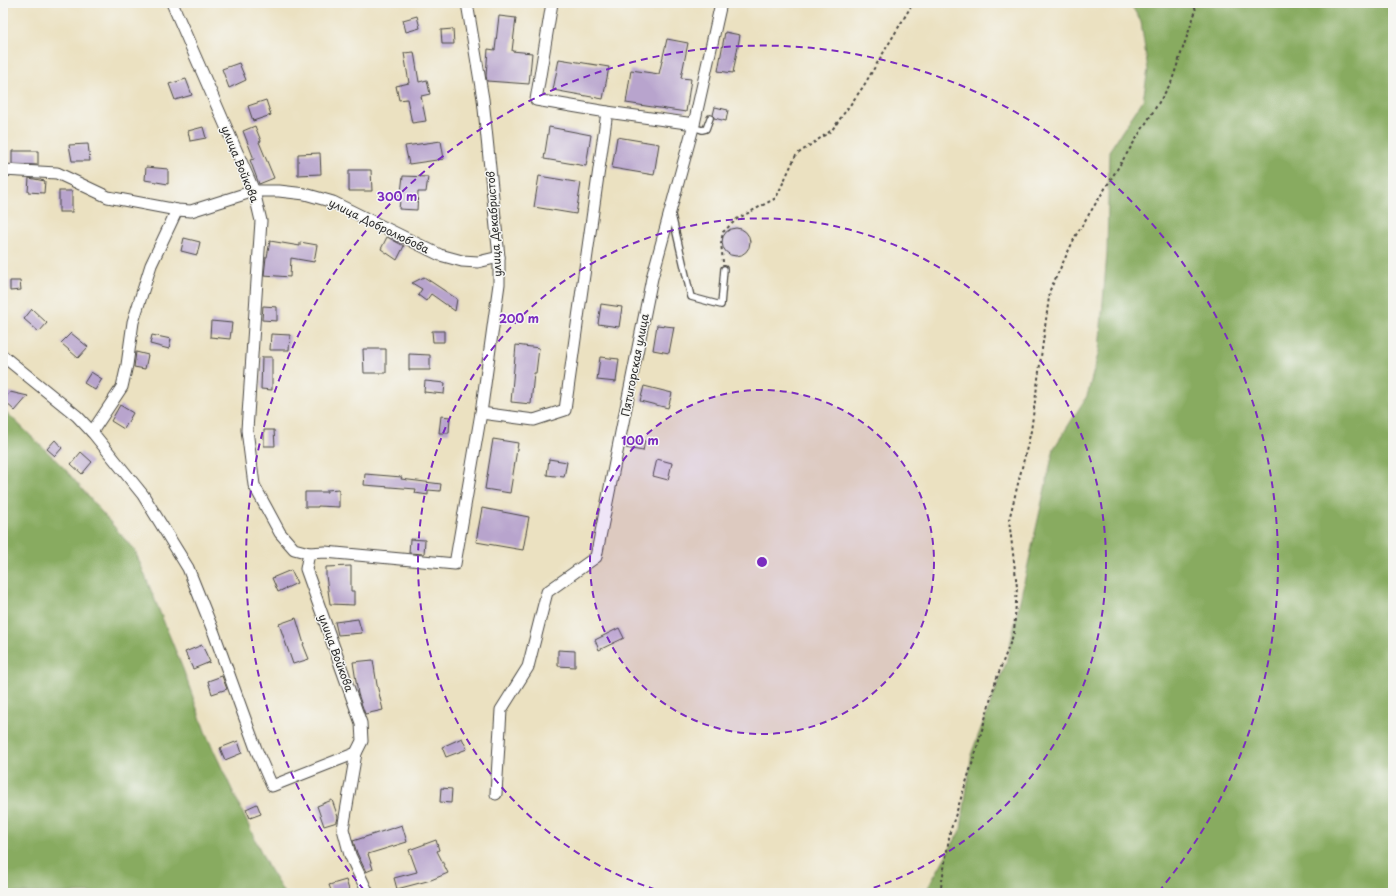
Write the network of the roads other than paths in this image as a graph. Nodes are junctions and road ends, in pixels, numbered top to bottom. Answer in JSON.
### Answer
{"nodes":[{"id":1,"x":172,"y":3,"type":"edge"},
{"id":2,"x":467,"y":3,"type":"edge"},
{"id":3,"x":552,"y":3,"type":"edge"},
{"id":4,"x":721,"y":3,"type":"edge"},
{"id":5,"x":607,"y":112,"type":"junction"},
{"id":6,"x":710,"y":118,"type":"dead end"},
{"id":7,"x":693,"y":125,"type":"junction"},
{"id":8,"x":3,"y":170,"type":"edge"},
{"id":9,"x":254,"y":191,"type":"junction"},
{"id":10,"x":670,"y":209,"type":"junction"},
{"id":11,"x":177,"y":210,"type":"junction"},
{"id":12,"x":499,"y":257,"type":"junction"},
{"id":13,"x":724,"y":269,"type":"road end"},
{"id":14,"x":3,"y":356,"type":"edge"},
{"id":15,"x":481,"y":413,"type":"junction"},
{"id":16,"x":92,"y":432,"type":"junction"},
{"id":17,"x":309,"y":553,"type":"junction"},
{"id":18,"x":356,"y":753,"type":"junction"},
{"id":19,"x":496,"y":794,"type":"dead end"},
{"id":20,"x":368,"y":893,"type":"edge"}],
"edges":[{"from":1,"to":9,"type":"street","name":"улица Войкова"},
{"from":2,"to":12,"type":"street","name":"улица Декабристов"},
{"from":3,"to":5,"type":"street"},
{"from":4,"to":7,"type":"street","name":"Пятигорская улица"},
{"from":5,"to":7,"type":"street"},
{"from":5,"to":15,"type":"street"},
{"from":6,"to":7,"type":"lane"},
{"from":7,"to":10,"type":"street","name":"Пятигорская улица"},
{"from":8,"to":11,"type":"street","name":"улица Добролюбова"},
{"from":9,"to":11,"type":"street","name":"улица Добролюбова"},
{"from":9,"to":12,"type":"street","name":"улица Добролюбова"},
{"from":9,"to":17,"type":"street","name":"улица Войкова"},
{"from":10,"to":13,"type":"lane"},
{"from":10,"to":19,"type":"street","name":"Пятигорская улица"},
{"from":11,"to":16,"type":"street"},
{"from":12,"to":15,"type":"street","name":"улица Декабристов"},
{"from":14,"to":16,"type":"street"},
{"from":15,"to":17,"type":"street","name":"улица Декабристов"},
{"from":16,"to":18,"type":"street"},
{"from":17,"to":18,"type":"street","name":"улица Войкова"},
{"from":18,"to":20,"type":"street","name":"улица Войкова"}]}
